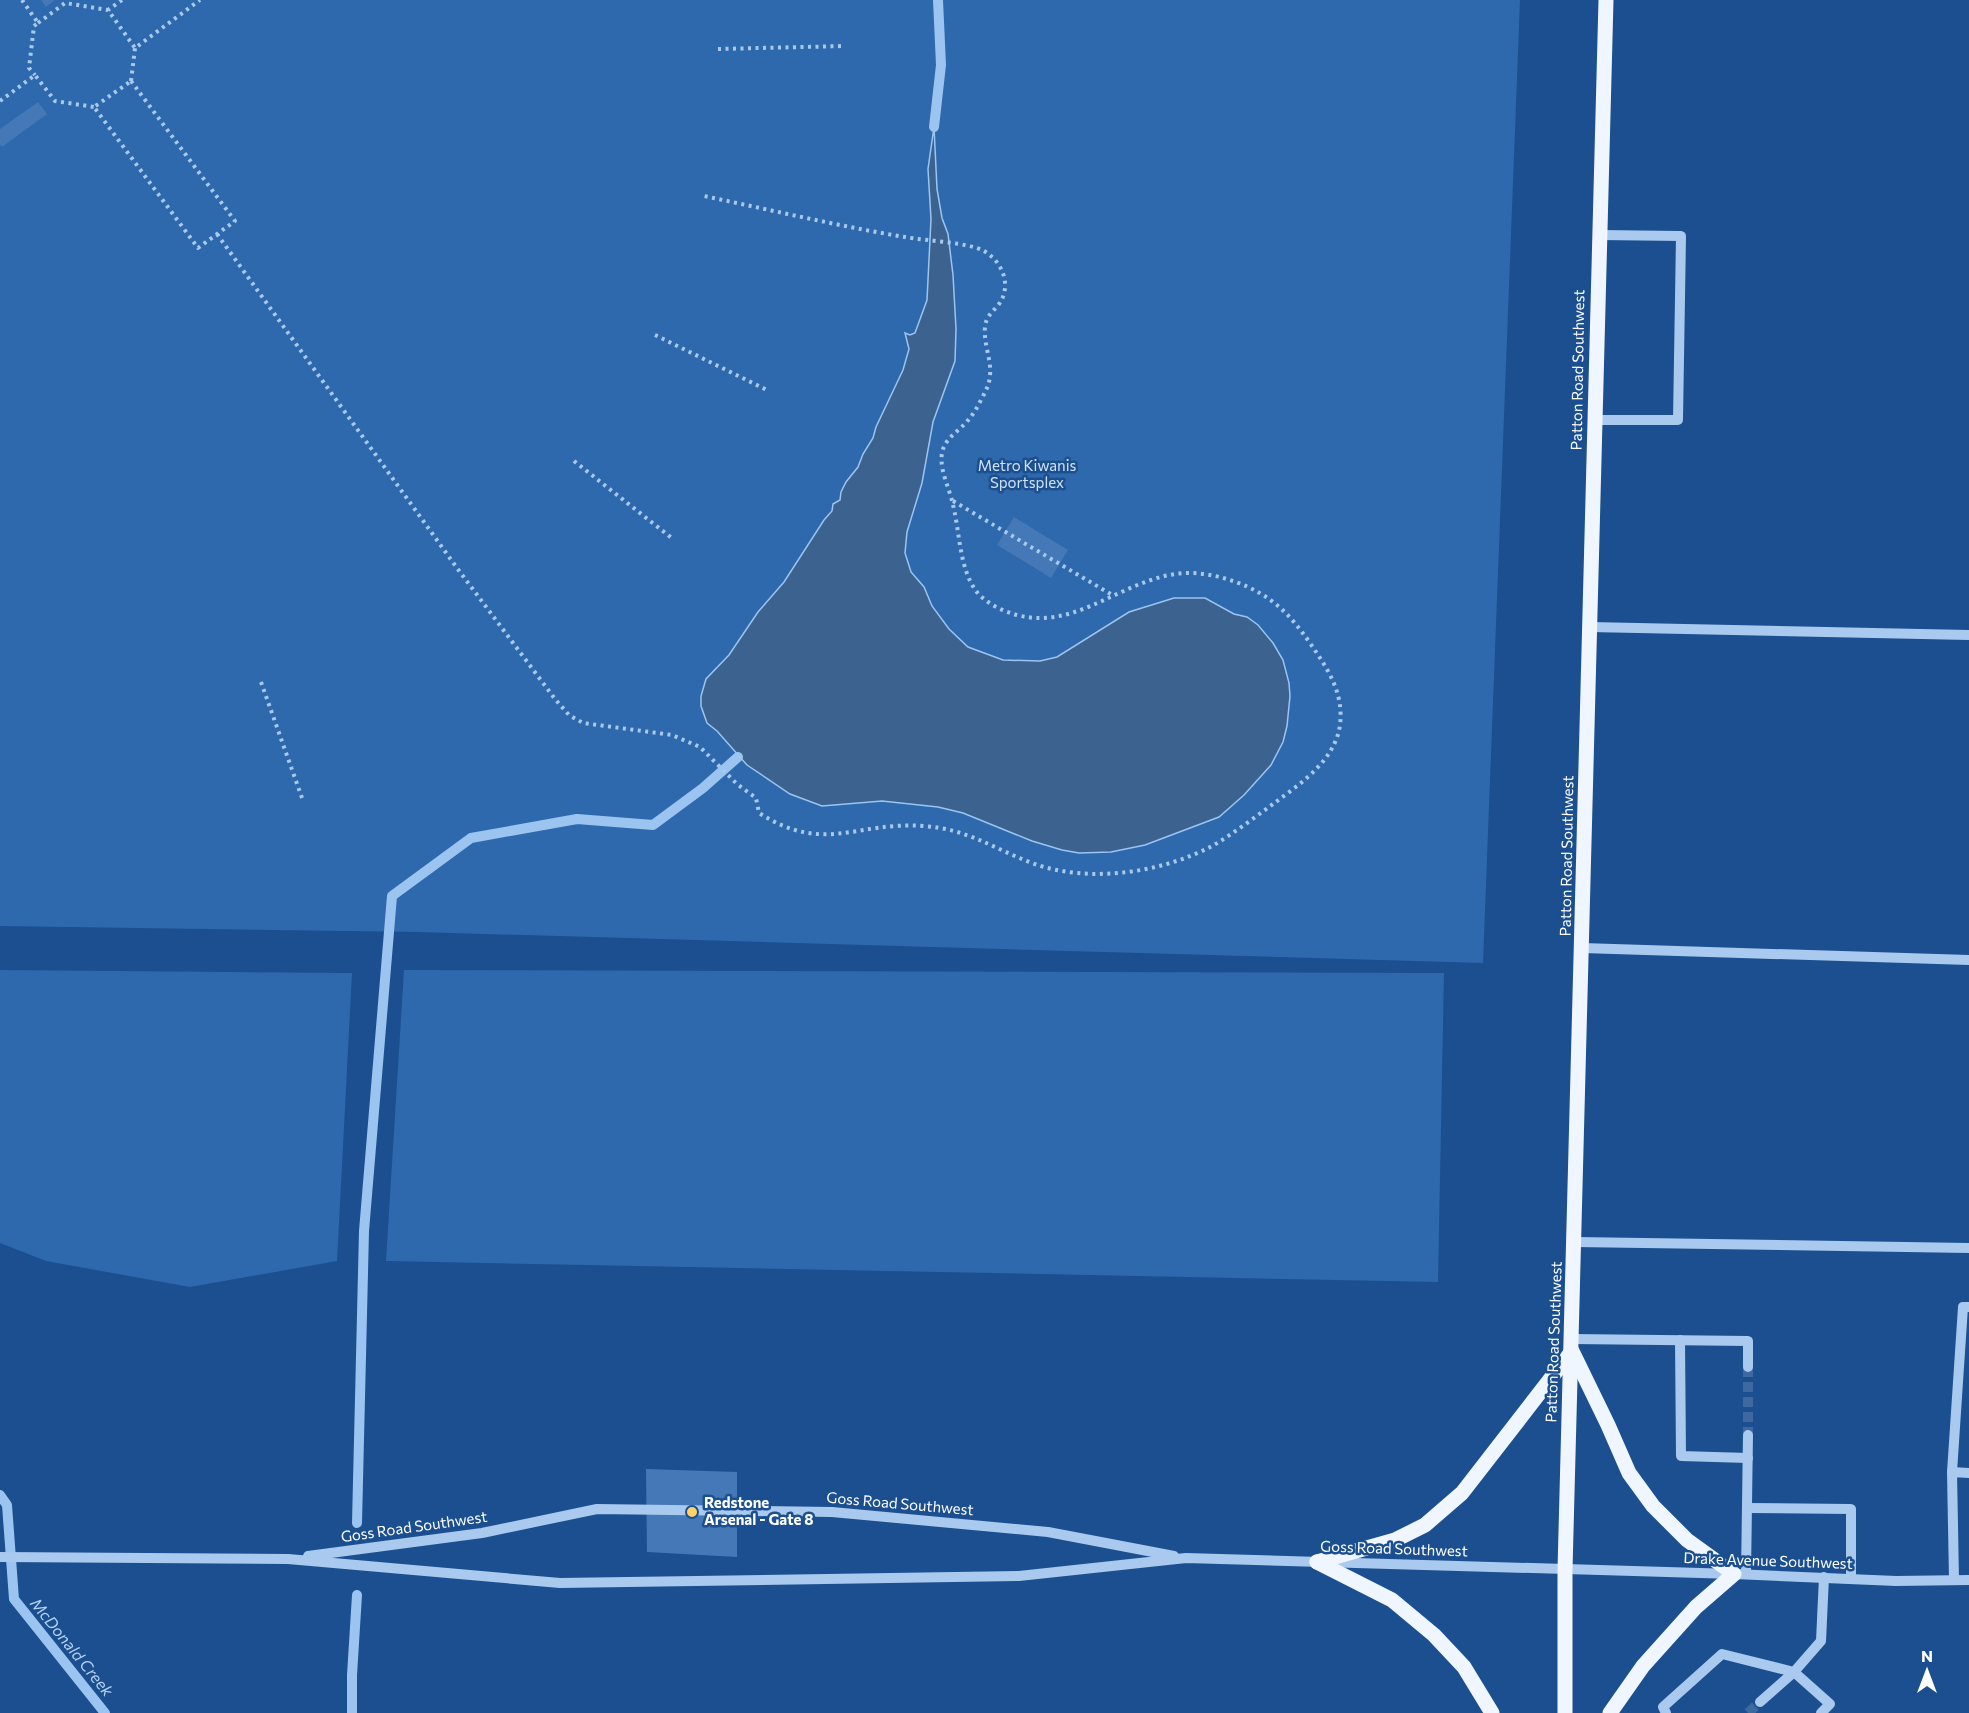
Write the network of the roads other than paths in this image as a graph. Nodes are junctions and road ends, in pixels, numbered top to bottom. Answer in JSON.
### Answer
{"nodes":[{"id":1,"x":1606,"y":0,"type":"edge"},
{"id":2,"x":1599,"y":235,"type":"junction"},
{"id":3,"x":1596,"y":420,"type":"junction"},
{"id":4,"x":1590,"y":627,"type":"junction"},
{"id":5,"x":1969,"y":635,"type":"edge"},
{"id":6,"x":1582,"y":948,"type":"junction"},
{"id":7,"x":1969,"y":960,"type":"edge"},
{"id":8,"x":1575,"y":1242,"type":"junction"},
{"id":9,"x":1969,"y":1248,"type":"edge"},
{"id":10,"x":1969,"y":1307,"type":"edge"},
{"id":11,"x":1680,"y":1340,"type":"junction"},
{"id":12,"x":1572,"y":1345,"type":"junction"},
{"id":13,"x":1748,"y":1367,"type":"tunnel mouth"},
{"id":14,"x":1748,"y":1435,"type":"tunnel mouth"},
{"id":15,"x":1748,"y":1458,"type":"junction"},
{"id":16,"x":1952,"y":1472,"type":"junction"},
{"id":17,"x":1969,"y":1473,"type":"edge"},
{"id":18,"x":1747,"y":1508,"type":"junction"},
{"id":19,"x":0,"y":1557,"type":"edge"},
{"id":20,"x":1186,"y":1558,"type":"junction"},
{"id":21,"x":288,"y":1559,"type":"junction"},
{"id":22,"x":1317,"y":1562,"type":"junction"},
{"id":23,"x":1565,"y":1570,"type":"junction"},
{"id":24,"x":1740,"y":1574,"type":"junction"},
{"id":25,"x":1824,"y":1577,"type":"junction"},
{"id":26,"x":1851,"y":1579,"type":"junction"},
{"id":27,"x":1954,"y":1580,"type":"junction"},
{"id":28,"x":1969,"y":1580,"type":"edge"},
{"id":29,"x":1794,"y":1672,"type":"junction"},
{"id":30,"x":1760,"y":1702,"type":"tunnel mouth"},
{"id":31,"x":1492,"y":1713,"type":"edge"},
{"id":32,"x":1565,"y":1713,"type":"edge"},
{"id":33,"x":1610,"y":1713,"type":"edge"},
{"id":34,"x":1666,"y":1713,"type":"edge"},
{"id":35,"x":1821,"y":1713,"type":"edge"}],
"edges":[{"from":1,"to":2,"type":"main road","name":"Patton Road Southwest"},
{"from":2,"to":3,"type":"main road","name":"Patton Road Southwest"},
{"from":2,"to":3,"type":"street"},
{"from":3,"to":4,"type":"main road","name":"Patton Road Southwest"},
{"from":4,"to":5,"type":"street"},
{"from":4,"to":6,"type":"main road","name":"Patton Road Southwest"},
{"from":6,"to":7,"type":"street"},
{"from":6,"to":8,"type":"main road","name":"Patton Road Southwest"},
{"from":8,"to":9,"type":"street"},
{"from":8,"to":12,"type":"main road","name":"Patton Road Southwest"},
{"from":10,"to":16,"type":"street"},
{"from":11,"to":12,"type":"street"},
{"from":11,"to":13,"type":"street"},
{"from":11,"to":15,"type":"street"},
{"from":12,"to":22,"type":"main road"},
{"from":12,"to":23,"type":"main road","name":"Patton Road Southwest"},
{"from":12,"to":24,"type":"main road"},
{"from":14,"to":15,"type":"street"},
{"from":15,"to":18,"type":"street"},
{"from":16,"to":17,"type":"street"},
{"from":16,"to":27,"type":"street"},
{"from":18,"to":24,"type":"street"},
{"from":18,"to":26,"type":"street"},
{"from":19,"to":21,"type":"street","name":"Goss Road Southwest"},
{"from":20,"to":21,"type":"street","name":"Goss Road Southwest"},
{"from":20,"to":21,"type":"street","name":"Goss Road Southwest"},
{"from":20,"to":22,"type":"street","name":"Goss Road Southwest"},
{"from":22,"to":23,"type":"street","name":"Goss Road Southwest"},
{"from":22,"to":31,"type":"main road"},
{"from":23,"to":24,"type":"street","name":"Drake Avenue Southwest"},
{"from":23,"to":32,"type":"main road","name":"Patton Road Southwest"},
{"from":24,"to":25,"type":"street","name":"Drake Avenue Southwest"},
{"from":24,"to":33,"type":"main road"},
{"from":25,"to":26,"type":"street","name":"Drake Avenue Southwest"},
{"from":25,"to":29,"type":"street"},
{"from":26,"to":27,"type":"street","name":"Drake Avenue Southwest"},
{"from":27,"to":28,"type":"street","name":"Drake Avenue Southwest"},
{"from":29,"to":30,"type":"street"},
{"from":29,"to":34,"type":"street"},
{"from":29,"to":35,"type":"street"}]}
